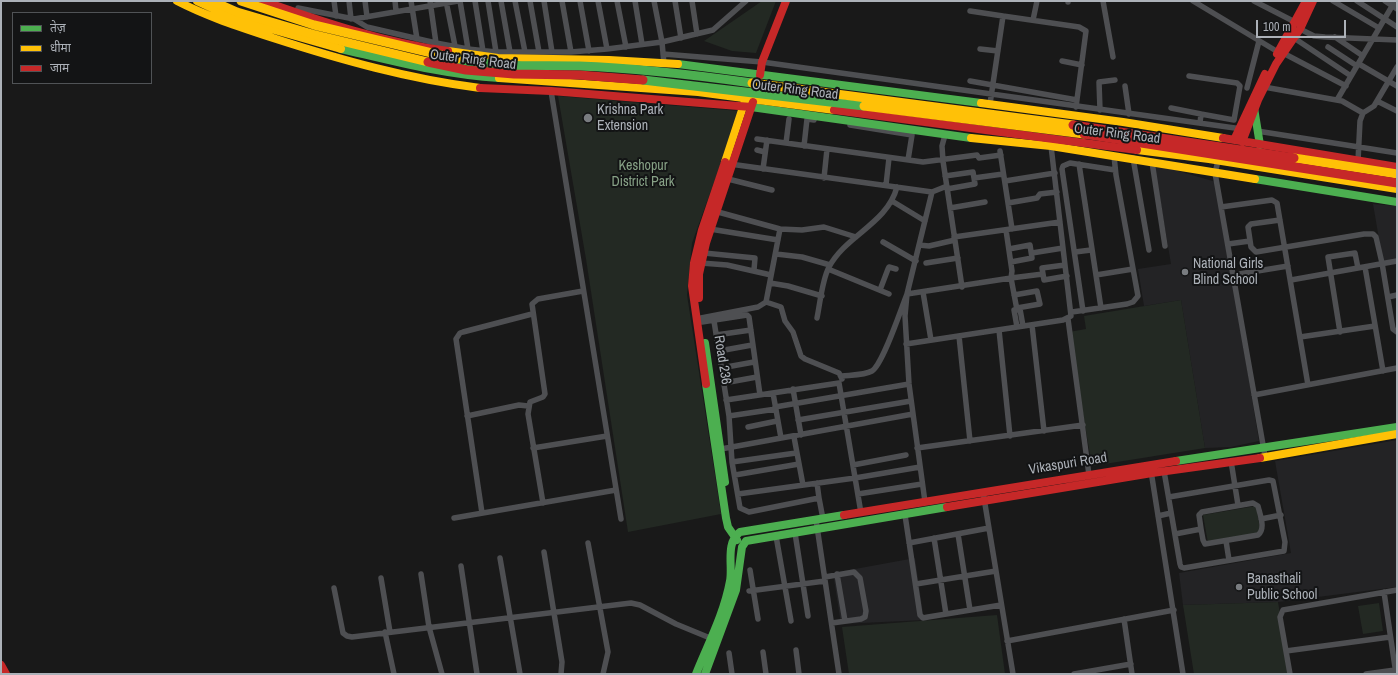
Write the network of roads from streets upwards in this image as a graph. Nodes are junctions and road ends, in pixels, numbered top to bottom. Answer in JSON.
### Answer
{"nodes":[{"id":1,"x":177,"y":1,"type":"edge"},
{"id":2,"x":197,"y":1,"type":"edge"},
{"id":3,"x":212,"y":1,"type":"edge"},
{"id":4,"x":241,"y":1,"type":"edge"},
{"id":5,"x":263,"y":1,"type":"edge"},
{"id":6,"x":299,"y":1,"type":"edge"},
{"id":7,"x":334,"y":1,"type":"edge"},
{"id":8,"x":348,"y":1,"type":"edge"},
{"id":9,"x":365,"y":1,"type":"edge"},
{"id":10,"x":395,"y":1,"type":"edge"},
{"id":11,"x":411,"y":1,"type":"edge"},
{"id":12,"x":459,"y":1,"type":"edge"},
{"id":13,"x":475,"y":1,"type":"edge"},
{"id":14,"x":488,"y":1,"type":"edge"},
{"id":15,"x":501,"y":1,"type":"edge"},
{"id":16,"x":516,"y":1,"type":"edge"},
{"id":17,"x":530,"y":1,"type":"edge"},
{"id":18,"x":544,"y":1,"type":"edge"},
{"id":19,"x":562,"y":1,"type":"edge"},
{"id":20,"x":580,"y":1,"type":"edge"},
{"id":21,"x":598,"y":1,"type":"edge"},
{"id":22,"x":617,"y":1,"type":"edge"},
{"id":23,"x":635,"y":1,"type":"edge"},
{"id":24,"x":654,"y":1,"type":"edge"},
{"id":25,"x":674,"y":1,"type":"edge"},
{"id":26,"x":692,"y":1,"type":"edge"},
{"id":27,"x":746,"y":1,"type":"edge"},
{"id":28,"x":786,"y":1,"type":"edge"},
{"id":29,"x":1037,"y":1,"type":"edge"},
{"id":30,"x":1104,"y":1,"type":"edge"},
{"id":31,"x":1193,"y":1,"type":"edge"},
{"id":32,"x":1254,"y":1,"type":"edge"},
{"id":33,"x":1306,"y":1,"type":"edge"},
{"id":34,"x":1313,"y":1,"type":"edge"},
{"id":35,"x":1333,"y":1,"type":"edge"},
{"id":36,"x":1357,"y":1,"type":"edge"},
{"id":37,"x":1384,"y":1,"type":"edge"},
{"id":38,"x":446,"y":2,"type":"edge"},
{"id":39,"x":431,"y":3,"type":"edge"},
{"id":40,"x":1395,"y":5,"type":"edge"},
{"id":41,"x":412,"y":8,"type":"junction"},
{"id":42,"x":297,"y":10,"type":"junction"},
{"id":43,"x":396,"y":11,"type":"junction"},
{"id":44,"x":970,"y":11,"type":"dead end"},
{"id":45,"x":336,"y":16,"type":"junction"},
{"id":46,"x":1003,"y":16,"type":"junction"},
{"id":47,"x":367,"y":17,"type":"junction"},
{"id":48,"x":353,"y":19,"type":"junction"},
{"id":49,"x":1385,"y":19,"type":"junction"},
{"id":50,"x":1033,"y":20,"type":"junction"},
{"id":51,"x":1297,"y":26,"type":"junction"},
{"id":52,"x":1397,"y":27,"type":"edge"},
{"id":53,"x":1379,"y":28,"type":"junction"},
{"id":54,"x":697,"y":34,"type":"junction"},
{"id":55,"x":1335,"y":37,"type":"junction"},
{"id":56,"x":681,"y":38,"type":"junction"},
{"id":57,"x":1294,"y":38,"type":"junction"},
{"id":58,"x":417,"y":39,"type":"junction"},
{"id":59,"x":1373,"y":39,"type":"junction"},
{"id":60,"x":1397,"y":40,"type":"edge"},
{"id":61,"x":1259,"y":41,"type":"junction"},
{"id":62,"x":662,"y":42,"type":"junction"},
{"id":63,"x":436,"y":43,"type":"junction"},
{"id":64,"x":642,"y":44,"type":"junction"},
{"id":65,"x":455,"y":46,"type":"junction"},
{"id":66,"x":626,"y":47,"type":"junction"},
{"id":67,"x":1328,"y":47,"type":"dead end"},
{"id":68,"x":468,"y":49,"type":"junction"},
{"id":69,"x":607,"y":49,"type":"junction"},
{"id":70,"x":980,"y":49,"type":"dead end"},
{"id":71,"x":483,"y":51,"type":"junction"},
{"id":72,"x":998,"y":51,"type":"junction"},
{"id":73,"x":496,"y":52,"type":"junction"},
{"id":74,"x":510,"y":52,"type":"junction"},
{"id":75,"x":525,"y":52,"type":"junction"},
{"id":76,"x":539,"y":52,"type":"junction"},
{"id":77,"x":552,"y":52,"type":"junction"},
{"id":78,"x":571,"y":52,"type":"junction"},
{"id":79,"x":1280,"y":52,"type":"junction"},
{"id":80,"x":663,"y":54,"type":"junction"},
{"id":81,"x":589,"y":55,"type":"junction"},
{"id":82,"x":1363,"y":56,"type":"junction"},
{"id":83,"x":1113,"y":57,"type":"dead end"},
{"id":84,"x":1062,"y":61,"type":"dead end"},
{"id":85,"x":764,"y":62,"type":"junction"},
{"id":86,"x":664,"y":64,"type":"junction"},
{"id":87,"x":1082,"y":65,"type":"junction"},
{"id":88,"x":1358,"y":65,"type":"junction"},
{"id":89,"x":713,"y":68,"type":"junction"},
{"id":90,"x":1397,"y":69,"type":"edge"},
{"id":91,"x":762,"y":75,"type":"junction"},
{"id":92,"x":1189,"y":76,"type":"dead end"},
{"id":93,"x":1351,"y":76,"type":"junction"},
{"id":94,"x":1115,"y":80,"type":"dead end"},
{"id":95,"x":1389,"y":81,"type":"junction"},
{"id":96,"x":970,"y":82,"type":"dead end"},
{"id":97,"x":834,"y":84,"type":"junction"},
{"id":98,"x":993,"y":86,"type":"junction"},
{"id":99,"x":1125,"y":86,"type":"dead end"},
{"id":100,"x":1240,"y":86,"type":"junction"},
{"id":101,"x":1346,"y":86,"type":"junction"},
{"id":102,"x":1397,"y":86,"type":"edge"},
{"id":103,"x":1256,"y":89,"type":"junction"},
{"id":104,"x":551,"y":92,"type":"junction"},
{"id":105,"x":709,"y":93,"type":"junction"},
{"id":106,"x":990,"y":100,"type":"junction"},
{"id":107,"x":1077,"y":100,"type":"junction"},
{"id":108,"x":1337,"y":100,"type":"junction"},
{"id":109,"x":1377,"y":100,"type":"junction"},
{"id":110,"x":749,"y":103,"type":"junction"},
{"id":111,"x":1076,"y":107,"type":"junction"},
{"id":112,"x":1171,"y":108,"type":"dead end"},
{"id":113,"x":1254,"y":108,"type":"junction"},
{"id":114,"x":830,"y":109,"type":"junction"},
{"id":115,"x":1100,"y":110,"type":"junction"},
{"id":116,"x":1397,"y":112,"type":"edge"},
{"id":117,"x":1363,"y":113,"type":"junction"},
{"id":118,"x":1129,"y":114,"type":"junction"},
{"id":119,"x":1201,"y":114,"type":"junction"},
{"id":120,"x":789,"y":119,"type":"dead end"},
{"id":121,"x":1200,"y":123,"type":"junction"},
{"id":122,"x":1242,"y":129,"type":"junction"},
{"id":123,"x":1257,"y":131,"type":"junction"},
{"id":124,"x":1187,"y":132,"type":"junction"},
{"id":125,"x":945,"y":135,"type":"junction"},
{"id":126,"x":1212,"y":137,"type":"junction"},
{"id":127,"x":757,"y":139,"type":"dead end"},
{"id":128,"x":767,"y":140,"type":"junction"},
{"id":129,"x":1238,"y":141,"type":"junction"},
{"id":130,"x":786,"y":143,"type":"junction"},
{"id":131,"x":1260,"y":145,"type":"junction"},
{"id":132,"x":804,"y":146,"type":"junction"},
{"id":133,"x":1051,"y":146,"type":"junction"},
{"id":134,"x":1359,"y":147,"type":"junction"},
{"id":135,"x":827,"y":149,"type":"junction"},
{"id":136,"x":1286,"y":149,"type":"junction"},
{"id":137,"x":757,"y":150,"type":"dead end"},
{"id":138,"x":765,"y":152,"type":"junction"},
{"id":139,"x":1397,"y":153,"type":"edge"},
{"id":140,"x":1114,"y":156,"type":"junction"},
{"id":141,"x":1184,"y":156,"type":"junction"},
{"id":142,"x":889,"y":158,"type":"junction"},
{"id":143,"x":1133,"y":158,"type":"junction"},
{"id":144,"x":1209,"y":159,"type":"junction"},
{"id":145,"x":908,"y":160,"type":"junction"},
{"id":146,"x":943,"y":161,"type":"junction"},
{"id":147,"x":1218,"y":161,"type":"junction"},
{"id":148,"x":1358,"y":161,"type":"junction"},
{"id":149,"x":1152,"y":162,"type":"junction"},
{"id":150,"x":730,"y":163,"type":"junction"},
{"id":151,"x":1079,"y":164,"type":"junction"},
{"id":152,"x":1397,"y":167,"type":"edge"},
{"id":153,"x":763,"y":169,"type":"junction"},
{"id":154,"x":1115,"y":170,"type":"junction"},
{"id":155,"x":1282,"y":171,"type":"junction"},
{"id":156,"x":1055,"y":173,"type":"junction"},
{"id":157,"x":1216,"y":173,"type":"junction"},
{"id":158,"x":1003,"y":174,"type":"junction"},
{"id":159,"x":1397,"y":174,"type":"edge"},
{"id":160,"x":945,"y":176,"type":"junction"},
{"id":161,"x":824,"y":178,"type":"junction"},
{"id":162,"x":974,"y":178,"type":"junction"},
{"id":163,"x":728,"y":180,"type":"junction"},
{"id":164,"x":1005,"y":181,"type":"junction"},
{"id":165,"x":1397,"y":183,"type":"edge"},
{"id":166,"x":886,"y":185,"type":"junction"},
{"id":167,"x":897,"y":187,"type":"junction"},
{"id":168,"x":947,"y":188,"type":"junction"},
{"id":169,"x":1397,"y":189,"type":"edge"},
{"id":170,"x":772,"y":190,"type":"dead end"},
{"id":171,"x":932,"y":192,"type":"junction"},
{"id":172,"x":1057,"y":192,"type":"junction"},
{"id":173,"x":892,"y":201,"type":"junction"},
{"id":174,"x":985,"y":202,"type":"dead end"},
{"id":175,"x":1397,"y":202,"type":"edge"},
{"id":176,"x":1008,"y":203,"type":"junction"},
{"id":177,"x":1221,"y":207,"type":"junction"},
{"id":178,"x":950,"y":208,"type":"junction"},
{"id":179,"x":718,"y":212,"type":"junction"},
{"id":180,"x":1280,"y":220,"type":"junction"},
{"id":181,"x":925,"y":221,"type":"junction"},
{"id":182,"x":1060,"y":222,"type":"junction"},
{"id":183,"x":707,"y":228,"type":"junction"},
{"id":184,"x":780,"y":229,"type":"junction"},
{"id":185,"x":1009,"y":229,"type":"junction"},
{"id":186,"x":856,"y":237,"type":"junction"},
{"id":187,"x":955,"y":239,"type":"junction"},
{"id":188,"x":778,"y":240,"type":"junction"},
{"id":189,"x":1250,"y":241,"type":"junction"},
{"id":190,"x":883,"y":242,"type":"dead end"},
{"id":191,"x":1228,"y":244,"type":"junction"},
{"id":192,"x":919,"y":245,"type":"junction"},
{"id":193,"x":1165,"y":246,"type":"dead end"},
{"id":194,"x":1286,"y":247,"type":"junction"},
{"id":195,"x":1063,"y":248,"type":"junction"},
{"id":196,"x":1009,"y":249,"type":"junction"},
{"id":197,"x":1091,"y":250,"type":"junction"},
{"id":198,"x":1149,"y":250,"type":"dead end"},
{"id":199,"x":704,"y":252,"type":"junction"},
{"id":200,"x":1075,"y":252,"type":"junction"},
{"id":201,"x":1032,"y":253,"type":"junction"},
{"id":202,"x":776,"y":254,"type":"junction"},
{"id":203,"x":958,"y":258,"type":"junction"},
{"id":204,"x":916,"y":261,"type":"junction"},
{"id":205,"x":1397,"y":261,"type":"edge"},
{"id":206,"x":1011,"y":262,"type":"junction"},
{"id":207,"x":701,"y":263,"type":"junction"},
{"id":208,"x":926,"y":263,"type":"dead end"},
{"id":209,"x":1382,"y":263,"type":"junction"},
{"id":210,"x":1066,"y":265,"type":"junction"},
{"id":211,"x":1288,"y":266,"type":"junction"},
{"id":212,"x":829,"y":267,"type":"junction"},
{"id":213,"x":1365,"y":267,"type":"junction"},
{"id":214,"x":1358,"y":268,"type":"junction"},
{"id":215,"x":896,"y":269,"type":"dead end"},
{"id":216,"x":1133,"y":269,"type":"junction"},
{"id":217,"x":754,"y":270,"type":"junction"},
{"id":218,"x":1330,"y":273,"type":"junction"},
{"id":219,"x":1043,"y":274,"type":"junction"},
{"id":220,"x":772,"y":275,"type":"junction"},
{"id":221,"x":1096,"y":275,"type":"junction"},
{"id":222,"x":1233,"y":275,"type":"junction"},
{"id":223,"x":1067,"y":276,"type":"junction"},
{"id":224,"x":1011,"y":278,"type":"junction"},
{"id":225,"x":1291,"y":280,"type":"junction"},
{"id":226,"x":770,"y":283,"type":"junction"},
{"id":227,"x":962,"y":287,"type":"junction"},
{"id":228,"x":880,"y":290,"type":"junction"},
{"id":229,"x":583,"y":291,"type":"junction"},
{"id":230,"x":923,"y":292,"type":"junction"},
{"id":231,"x":889,"y":294,"type":"dead end"},
{"id":232,"x":907,"y":294,"type":"junction"},
{"id":233,"x":1014,"y":295,"type":"junction"},
{"id":234,"x":1397,"y":295,"type":"edge"},
{"id":235,"x":822,"y":296,"type":"junction"},
{"id":236,"x":1388,"y":297,"type":"junction"},
{"id":237,"x":766,"y":302,"type":"junction"},
{"id":238,"x":1101,"y":308,"type":"junction"},
{"id":239,"x":1017,"y":309,"type":"junction"},
{"id":240,"x":1083,"y":310,"type":"junction"},
{"id":241,"x":1072,"y":312,"type":"junction"},
{"id":242,"x":532,"y":314,"type":"junction"},
{"id":243,"x":816,"y":318,"type":"dead end"},
{"id":244,"x":1068,"y":319,"type":"junction"},
{"id":245,"x":702,"y":320,"type":"junction"},
{"id":246,"x":714,"y":321,"type":"junction"},
{"id":247,"x":1032,"y":325,"type":"junction"},
{"id":248,"x":1020,"y":326,"type":"junction"},
{"id":249,"x":1375,"y":326,"type":"junction"},
{"id":250,"x":751,"y":330,"type":"junction"},
{"id":251,"x":999,"y":330,"type":"junction"},
{"id":252,"x":1340,"y":332,"type":"junction"},
{"id":253,"x":1397,"y":332,"type":"edge"},
{"id":254,"x":716,"y":335,"type":"junction"},
{"id":255,"x":959,"y":336,"type":"junction"},
{"id":256,"x":1300,"y":337,"type":"junction"},
{"id":257,"x":931,"y":340,"type":"junction"},
{"id":258,"x":906,"y":344,"type":"junction"},
{"id":259,"x":752,"y":345,"type":"junction"},
{"id":260,"x":718,"y":351,"type":"junction"},
{"id":261,"x":754,"y":362,"type":"junction"},
{"id":262,"x":721,"y":368,"type":"junction"},
{"id":263,"x":1397,"y":368,"type":"edge"},
{"id":264,"x":1383,"y":371,"type":"junction"},
{"id":265,"x":842,"y":376,"type":"junction"},
{"id":266,"x":757,"y":377,"type":"junction"},
{"id":267,"x":724,"y":383,"type":"junction"},
{"id":268,"x":909,"y":384,"type":"junction"},
{"id":269,"x":840,"y":385,"type":"junction"},
{"id":270,"x":1308,"y":385,"type":"junction"},
{"id":271,"x":793,"y":390,"type":"junction"},
{"id":272,"x":773,"y":393,"type":"junction"},
{"id":273,"x":1254,"y":394,"type":"junction"},
{"id":274,"x":760,"y":395,"type":"junction"},
{"id":275,"x":842,"y":396,"type":"junction"},
{"id":276,"x":726,"y":400,"type":"junction"},
{"id":277,"x":911,"y":401,"type":"junction"},
{"id":278,"x":796,"y":404,"type":"junction"},
{"id":279,"x":528,"y":406,"type":"junction"},
{"id":280,"x":776,"y":408,"type":"junction"},
{"id":281,"x":845,"y":412,"type":"junction"},
{"id":282,"x":913,"y":414,"type":"junction"},
{"id":283,"x":467,"y":416,"type":"junction"},
{"id":284,"x":729,"y":416,"type":"junction"},
{"id":285,"x":777,"y":420,"type":"junction"},
{"id":286,"x":798,"y":420,"type":"junction"},
{"id":287,"x":1083,"y":425,"type":"junction"},
{"id":288,"x":847,"y":426,"type":"junction"},
{"id":289,"x":748,"y":427,"type":"dead end"},
{"id":290,"x":1397,"y":427,"type":"edge"},
{"id":291,"x":1044,"y":431,"type":"junction"},
{"id":292,"x":1397,"y":434,"type":"edge"},
{"id":293,"x":801,"y":435,"type":"junction"},
{"id":294,"x":607,"y":436,"type":"junction"},
{"id":295,"x":1010,"y":436,"type":"junction"},
{"id":296,"x":794,"y":437,"type":"junction"},
{"id":297,"x":781,"y":438,"type":"junction"},
{"id":298,"x":970,"y":441,"type":"junction"},
{"id":299,"x":732,"y":447,"type":"junction"},
{"id":300,"x":533,"y":448,"type":"junction"},
{"id":301,"x":917,"y":448,"type":"junction"},
{"id":302,"x":721,"y":449,"type":"junction"},
{"id":303,"x":1264,"y":452,"type":"junction"},
{"id":304,"x":796,"y":453,"type":"junction"},
{"id":305,"x":906,"y":455,"type":"dead end"},
{"id":306,"x":1231,"y":461,"type":"junction"},
{"id":307,"x":732,"y":462,"type":"junction"},
{"id":308,"x":799,"y":464,"type":"junction"},
{"id":309,"x":853,"y":465,"type":"junction"},
{"id":310,"x":920,"y":467,"type":"junction"},
{"id":311,"x":1151,"y":469,"type":"junction"},
{"id":312,"x":1164,"y":471,"type":"junction"},
{"id":313,"x":735,"y":475,"type":"junction"},
{"id":314,"x":1089,"y":475,"type":"junction"},
{"id":315,"x":855,"y":478,"type":"junction"},
{"id":316,"x":817,"y":483,"type":"junction"},
{"id":317,"x":922,"y":484,"type":"junction"},
{"id":318,"x":803,"y":485,"type":"junction"},
{"id":319,"x":1235,"y":485,"type":"junction"},
{"id":320,"x":616,"y":490,"type":"junction"},
{"id":321,"x":983,"y":492,"type":"junction"},
{"id":322,"x":738,"y":494,"type":"junction"},
{"id":323,"x":858,"y":494,"type":"junction"},
{"id":324,"x":1168,"y":497,"type":"junction"},
{"id":325,"x":819,"y":498,"type":"junction"},
{"id":326,"x":924,"y":502,"type":"junction"},
{"id":327,"x":985,"y":502,"type":"junction"},
{"id":328,"x":543,"y":503,"type":"junction"},
{"id":329,"x":1238,"y":505,"type":"junction"},
{"id":330,"x":482,"y":513,"type":"junction"},
{"id":331,"x":861,"y":513,"type":"junction"},
{"id":332,"x":1171,"y":513,"type":"junction"},
{"id":333,"x":905,"y":515,"type":"junction"},
{"id":334,"x":1281,"y":515,"type":"junction"},
{"id":335,"x":1158,"y":516,"type":"junction"},
{"id":336,"x":454,"y":518,"type":"dead end"},
{"id":337,"x":621,"y":519,"type":"dead end"},
{"id":338,"x":820,"y":519,"type":"junction"},
{"id":339,"x":1261,"y":519,"type":"junction"},
{"id":340,"x":989,"y":528,"type":"junction"},
{"id":341,"x":1200,"y":529,"type":"junction"},
{"id":342,"x":817,"y":530,"type":"junction"},
{"id":343,"x":738,"y":533,"type":"junction"},
{"id":344,"x":795,"y":533,"type":"junction"},
{"id":345,"x":958,"y":534,"type":"junction"},
{"id":346,"x":1174,"y":534,"type":"junction"},
{"id":347,"x":776,"y":536,"type":"junction"},
{"id":348,"x":934,"y":538,"type":"junction"},
{"id":349,"x":1226,"y":541,"type":"junction"},
{"id":350,"x":588,"y":543,"type":"dead end"},
{"id":351,"x":745,"y":543,"type":"junction"},
{"id":352,"x":909,"y":543,"type":"junction"},
{"id":353,"x":544,"y":552,"type":"dead end"},
{"id":354,"x":500,"y":558,"type":"dead end"},
{"id":355,"x":1229,"y":560,"type":"junction"},
{"id":356,"x":461,"y":566,"type":"dead end"},
{"id":357,"x":750,"y":570,"type":"dead end"},
{"id":358,"x":996,"y":571,"type":"junction"},
{"id":359,"x":421,"y":574,"type":"dead end"},
{"id":360,"x":837,"y":574,"type":"junction"},
{"id":361,"x":965,"y":576,"type":"junction"},
{"id":362,"x":381,"y":578,"type":"dead end"},
{"id":363,"x":825,"y":579,"type":"junction"},
{"id":364,"x":941,"y":580,"type":"junction"},
{"id":365,"x":803,"y":584,"type":"junction"},
{"id":366,"x":916,"y":584,"type":"junction"},
{"id":367,"x":785,"y":586,"type":"junction"},
{"id":368,"x":334,"y":588,"type":"dead end"},
{"id":369,"x":751,"y":590,"type":"junction"},
{"id":370,"x":1397,"y":590,"type":"edge"},
{"id":371,"x":1384,"y":592,"type":"junction"},
{"id":372,"x":1001,"y":605,"type":"junction"},
{"id":373,"x":599,"y":606,"type":"junction"},
{"id":374,"x":970,"y":610,"type":"junction"},
{"id":375,"x":1174,"y":610,"type":"junction"},
{"id":376,"x":553,"y":612,"type":"junction"},
{"id":377,"x":946,"y":614,"type":"junction"},
{"id":378,"x":808,"y":616,"type":"dead end"},
{"id":379,"x":510,"y":617,"type":"junction"},
{"id":380,"x":758,"y":619,"type":"dead end"},
{"id":381,"x":1124,"y":619,"type":"junction"},
{"id":382,"x":791,"y":621,"type":"dead end"},
{"id":383,"x":844,"y":621,"type":"junction"},
{"id":384,"x":470,"y":622,"type":"junction"},
{"id":385,"x":832,"y":623,"type":"junction"},
{"id":386,"x":429,"y":627,"type":"junction"},
{"id":387,"x":387,"y":632,"type":"junction"},
{"id":388,"x":1390,"y":637,"type":"junction"},
{"id":389,"x":710,"y":638,"type":"junction"},
{"id":390,"x":1007,"y":641,"type":"junction"},
{"id":391,"x":796,"y":650,"type":"dead end"},
{"id":392,"x":1286,"y":650,"type":"junction"},
{"id":393,"x":763,"y":652,"type":"dead end"},
{"id":394,"x":729,"y":653,"type":"dead end"},
{"id":395,"x":1130,"y":664,"type":"junction"},
{"id":396,"x":1,"y":665,"type":"edge"},
{"id":397,"x":1396,"y":672,"type":"edge"},
{"id":398,"x":6,"y":674,"type":"edge"},
{"id":399,"x":394,"y":674,"type":"edge"},
{"id":400,"x":442,"y":674,"type":"edge"},
{"id":401,"x":478,"y":674,"type":"edge"},
{"id":402,"x":520,"y":674,"type":"edge"},
{"id":403,"x":562,"y":674,"type":"edge"},
{"id":404,"x":603,"y":674,"type":"edge"},
{"id":405,"x":696,"y":674,"type":"edge"},
{"id":406,"x":705,"y":674,"type":"edge"},
{"id":407,"x":732,"y":674,"type":"edge"},
{"id":408,"x":766,"y":674,"type":"edge"},
{"id":409,"x":799,"y":674,"type":"edge"},
{"id":410,"x":840,"y":674,"type":"edge"},
{"id":411,"x":1013,"y":674,"type":"edge"},
{"id":412,"x":1074,"y":674,"type":"edge"},
{"id":413,"x":1132,"y":674,"type":"edge"},
{"id":414,"x":1183,"y":674,"type":"edge"},
{"id":415,"x":1290,"y":674,"type":"edge"},
{"id":416,"x":1366,"y":674,"type":"edge"}],
"edges":[{"from":1,"to":104,"type":"street"},
{"from":2,"to":105,"type":"street","name":"Outer Ring Road"},
{"from":3,"to":165,"type":"street","name":"Outer Ring Road","bridge":true},
{"from":4,"to":159,"type":"street","name":"Outer Ring Road","bridge":true},
{"from":5,"to":42,"type":"street","name":"Outer Ring Road"},
{"from":6,"to":42,"type":"street"},
{"from":7,"to":45,"type":"street"},
{"from":8,"to":48,"type":"street"},
{"from":9,"to":47,"type":"street"},
{"from":10,"to":43,"type":"street"},
{"from":11,"to":41,"type":"street"},
{"from":12,"to":38,"type":"street"},
{"from":12,"to":68,"type":"street"},
{"from":13,"to":71,"type":"street"},
{"from":14,"to":73,"type":"street"},
{"from":15,"to":74,"type":"street"},
{"from":16,"to":75,"type":"street"},
{"from":17,"to":76,"type":"street"},
{"from":18,"to":77,"type":"street"},
{"from":19,"to":78,"type":"street"},
{"from":20,"to":81,"type":"street"},
{"from":21,"to":69,"type":"street"},
{"from":22,"to":66,"type":"street"},
{"from":23,"to":64,"type":"street"},
{"from":24,"to":62,"type":"street"},
{"from":25,"to":56,"type":"street"},
{"from":26,"to":54,"type":"street"},
{"from":27,"to":54,"type":"street"},
{"from":28,"to":85,"type":"street"},
{"from":29,"to":50,"type":"street"},
{"from":30,"to":83,"type":"street"},
{"from":31,"to":61,"type":"street"},
{"from":32,"to":51,"type":"street"},
{"from":33,"to":51,"type":"street"},
{"from":34,"to":51,"type":"street"},
{"from":35,"to":53,"type":"street"},
{"from":36,"to":49,"type":"street"},
{"from":37,"to":40,"type":"street"},
{"from":38,"to":39,"type":"street"},
{"from":38,"to":65,"type":"street"},
{"from":39,"to":41,"type":"street"},
{"from":39,"to":63,"type":"street"},
{"from":40,"to":49,"type":"street"},
{"from":41,"to":43,"type":"street"},
{"from":41,"to":58,"type":"street"},
{"from":42,"to":45,"type":"street"},
{"from":42,"to":81,"type":"street","name":"Outer Ring Road"},
{"from":43,"to":47,"type":"street"},
{"from":44,"to":46,"type":"street"},
{"from":45,"to":48,"type":"street"},
{"from":46,"to":50,"type":"street"},
{"from":46,"to":72,"type":"street"},
{"from":47,"to":48,"type":"street"},
{"from":48,"to":58,"type":"street"},
{"from":49,"to":52,"type":"street"},
{"from":49,"to":53,"type":"street"},
{"from":50,"to":87,"type":"street"},
{"from":51,"to":55,"type":"street"},
{"from":51,"to":57,"type":"street"},
{"from":51,"to":79,"type":"street"},
{"from":53,"to":59,"type":"street"},
{"from":54,"to":56,"type":"street"},
{"from":55,"to":59,"type":"street"},
{"from":55,"to":82,"type":"street"},
{"from":56,"to":62,"type":"street"},
{"from":57,"to":79,"type":"street"},
{"from":57,"to":93,"type":"street"},
{"from":58,"to":63,"type":"street"},
{"from":59,"to":60,"type":"street"},
{"from":59,"to":82,"type":"street"},
{"from":61,"to":79,"type":"street"},
{"from":61,"to":103,"type":"street"},
{"from":62,"to":64,"type":"street"},
{"from":62,"to":80,"type":"street"},
{"from":63,"to":65,"type":"street"},
{"from":64,"to":66,"type":"street"},
{"from":65,"to":68,"type":"street"},
{"from":66,"to":69,"type":"street"},
{"from":67,"to":88,"type":"street"},
{"from":68,"to":71,"type":"street"},
{"from":69,"to":81,"type":"street"},
{"from":70,"to":72,"type":"street"},
{"from":71,"to":73,"type":"street"},
{"from":72,"to":98,"type":"street"},
{"from":73,"to":74,"type":"street"},
{"from":74,"to":75,"type":"street"},
{"from":75,"to":76,"type":"street"},
{"from":76,"to":77,"type":"street"},
{"from":77,"to":78,"type":"street"},
{"from":78,"to":81,"type":"street"},
{"from":79,"to":101,"type":"street"},
{"from":79,"to":103,"type":"street"},
{"from":80,"to":85,"type":"street"},
{"from":80,"to":86,"type":"street"},
{"from":81,"to":86,"type":"street","name":"Outer Ring Road"},
{"from":82,"to":88,"type":"street"},
{"from":84,"to":87,"type":"street"},
{"from":85,"to":91,"type":"street"},
{"from":85,"to":106,"type":"street"},
{"from":86,"to":89,"type":"street","name":"Outer Ring Road"},
{"from":87,"to":107,"type":"street"},
{"from":88,"to":93,"type":"street"},
{"from":88,"to":95,"type":"street"},
{"from":89,"to":91,"type":"street","name":"Outer Ring Road"},
{"from":89,"to":105,"type":"street"},
{"from":90,"to":95,"type":"street"},
{"from":91,"to":97,"type":"street","name":"Outer Ring Road"},
{"from":92,"to":100,"type":"street"},
{"from":93,"to":101,"type":"street"},
{"from":94,"to":115,"type":"street"},
{"from":95,"to":102,"type":"street"},
{"from":95,"to":109,"type":"street"},
{"from":96,"to":98,"type":"street"},
{"from":97,"to":106,"type":"street","name":"Outer Ring Road"},
{"from":97,"to":114,"type":"street"},
{"from":98,"to":106,"type":"street"},
{"from":98,"to":107,"type":"street"},
{"from":99,"to":118,"type":"street"},
{"from":100,"to":103,"type":"street"},
{"from":100,"to":119,"type":"street"},
{"from":101,"to":108,"type":"street"},
{"from":103,"to":108,"type":"street"},
{"from":103,"to":113,"type":"street"},
{"from":103,"to":122,"type":"street"},
{"from":104,"to":110,"type":"street"},
{"from":104,"to":229,"type":"street"},
{"from":105,"to":110,"type":"street","name":"Outer Ring Road"},
{"from":106,"to":111,"type":"street"},
{"from":106,"to":124,"type":"street","name":"Outer Ring Road"},
{"from":107,"to":111,"type":"street"},
{"from":108,"to":117,"type":"street"},
{"from":109,"to":116,"type":"street"},
{"from":109,"to":117,"type":"street"},
{"from":110,"to":114,"type":"street","name":"Outer Ring Road"},
{"from":110,"to":125,"type":"street"},
{"from":110,"to":150,"type":"street"},
{"from":111,"to":115,"type":"street"},
{"from":112,"to":119,"type":"street"},
{"from":113,"to":122,"type":"street"},
{"from":113,"to":123,"type":"street"},
{"from":114,"to":141,"type":"street","name":"Outer Ring Road"},
{"from":115,"to":118,"type":"street"},
{"from":117,"to":134,"type":"street"},
{"from":118,"to":121,"type":"street"},
{"from":119,"to":121,"type":"street"},
{"from":120,"to":130,"type":"street"},
{"from":121,"to":122,"type":"street"},
{"from":122,"to":129,"type":"street"},
{"from":123,"to":131,"type":"street"},
{"from":123,"to":134,"type":"street"},
{"from":124,"to":126,"type":"street","name":"Outer Ring Road"},
{"from":124,"to":141,"type":"street"},
{"from":125,"to":133,"type":"street"},
{"from":125,"to":146,"type":"street"},
{"from":126,"to":129,"type":"street","name":"Outer Ring Road"},
{"from":126,"to":144,"type":"street"},
{"from":127,"to":128,"type":"street"},
{"from":128,"to":130,"type":"street"},
{"from":128,"to":138,"type":"street"},
{"from":129,"to":131,"type":"street","name":"Outer Ring Road"},
{"from":130,"to":132,"type":"street"},
{"from":131,"to":136,"type":"street","name":"Outer Ring Road"},
{"from":132,"to":135,"type":"street"},
{"from":132,"to":145,"type":"street"},
{"from":133,"to":140,"type":"street"},
{"from":133,"to":156,"type":"street"},
{"from":134,"to":139,"type":"street"},
{"from":134,"to":148,"type":"street"},
{"from":135,"to":142,"type":"street"},
{"from":135,"to":161,"type":"street"},
{"from":136,"to":148,"type":"street","name":"Outer Ring Road"},
{"from":136,"to":155,"type":"street"},
{"from":137,"to":138,"type":"street"},
{"from":138,"to":153,"type":"street"},
{"from":140,"to":143,"type":"street"},
{"from":140,"to":154,"type":"street"},
{"from":141,"to":144,"type":"street","name":"Outer Ring Road"},
{"from":142,"to":145,"type":"street"},
{"from":142,"to":166,"type":"street"},
{"from":143,"to":149,"type":"street"},
{"from":143,"to":198,"type":"street"},
{"from":144,"to":147,"type":"street","name":"Outer Ring Road"},
{"from":145,"to":146,"type":"street"},
{"from":146,"to":158,"type":"street"},
{"from":146,"to":160,"type":"street"},
{"from":147,"to":155,"type":"street","name":"Outer Ring Road"},
{"from":147,"to":157,"type":"street"},
{"from":148,"to":152,"type":"street","name":"Outer Ring Road"},
{"from":149,"to":157,"type":"street"},
{"from":149,"to":193,"type":"street"},
{"from":150,"to":153,"type":"street"},
{"from":150,"to":163,"type":"street","name":"Road 236"},
{"from":150,"to":183,"type":"street"},
{"from":151,"to":154,"type":"street"},
{"from":151,"to":197,"type":"street"},
{"from":151,"to":200,"type":"street"},
{"from":153,"to":161,"type":"street"},
{"from":154,"to":216,"type":"street"},
{"from":155,"to":169,"type":"street","name":"Outer Ring Road"},
{"from":156,"to":164,"type":"street"},
{"from":156,"to":172,"type":"street"},
{"from":157,"to":175,"type":"street"},
{"from":157,"to":177,"type":"street"},
{"from":158,"to":162,"type":"street"},
{"from":158,"to":164,"type":"street"},
{"from":160,"to":162,"type":"street"},
{"from":160,"to":168,"type":"street"},
{"from":161,"to":166,"type":"street"},
{"from":162,"to":168,"type":"street"},
{"from":163,"to":170,"type":"street"},
{"from":163,"to":179,"type":"street","name":"Road 236"},
{"from":164,"to":176,"type":"street"},
{"from":166,"to":167,"type":"street"},
{"from":167,"to":171,"type":"street"},
{"from":167,"to":173,"type":"street"},
{"from":168,"to":171,"type":"street"},
{"from":168,"to":178,"type":"street"},
{"from":171,"to":181,"type":"street"},
{"from":172,"to":176,"type":"street"},
{"from":172,"to":182,"type":"street"},
{"from":173,"to":181,"type":"street"},
{"from":173,"to":186,"type":"street"},
{"from":174,"to":178,"type":"street"},
{"from":176,"to":185,"type":"street"},
{"from":177,"to":180,"type":"street"},
{"from":177,"to":191,"type":"street"},
{"from":178,"to":187,"type":"street"},
{"from":179,"to":183,"type":"street","name":"Road 236"},
{"from":179,"to":184,"type":"street"},
{"from":180,"to":189,"type":"street"},
{"from":180,"to":194,"type":"street"},
{"from":181,"to":192,"type":"street"},
{"from":182,"to":185,"type":"street"},
{"from":182,"to":195,"type":"street"},
{"from":183,"to":188,"type":"street"},
{"from":183,"to":199,"type":"street","name":"Road 236"},
{"from":183,"to":343,"type":"street"},
{"from":184,"to":186,"type":"street"},
{"from":184,"to":188,"type":"street"},
{"from":185,"to":187,"type":"street"},
{"from":185,"to":196,"type":"street"},
{"from":186,"to":212,"type":"street"},
{"from":187,"to":192,"type":"street"},
{"from":187,"to":203,"type":"street"},
{"from":188,"to":202,"type":"street"},
{"from":189,"to":191,"type":"street"},
{"from":189,"to":194,"type":"street"},
{"from":190,"to":204,"type":"street"},
{"from":191,"to":222,"type":"street"},
{"from":192,"to":204,"type":"street"},
{"from":194,"to":209,"type":"street"},
{"from":194,"to":211,"type":"street"},
{"from":195,"to":201,"type":"street"},
{"from":195,"to":210,"type":"street"},
{"from":196,"to":201,"type":"street"},
{"from":196,"to":206,"type":"street"},
{"from":197,"to":200,"type":"street"},
{"from":197,"to":221,"type":"street"},
{"from":199,"to":207,"type":"street","name":"Road 236"},
{"from":199,"to":217,"type":"street"},
{"from":200,"to":240,"type":"street"},
{"from":201,"to":206,"type":"street"},
{"from":202,"to":212,"type":"street"},
{"from":202,"to":220,"type":"street"},
{"from":203,"to":208,"type":"street"},
{"from":203,"to":227,"type":"street"},
{"from":204,"to":232,"type":"street"},
{"from":205,"to":209,"type":"street"},
{"from":206,"to":224,"type":"street"},
{"from":207,"to":217,"type":"street"},
{"from":207,"to":245,"type":"street","name":"Road 236"},
{"from":209,"to":213,"type":"street"},
{"from":209,"to":236,"type":"street"},
{"from":210,"to":219,"type":"street"},
{"from":210,"to":223,"type":"street"},
{"from":211,"to":222,"type":"street"},
{"from":211,"to":225,"type":"street"},
{"from":212,"to":228,"type":"street"},
{"from":212,"to":235,"type":"street"},
{"from":213,"to":214,"type":"street"},
{"from":213,"to":249,"type":"street"},
{"from":214,"to":218,"type":"street"},
{"from":214,"to":218,"type":"street"},
{"from":215,"to":228,"type":"street"},
{"from":216,"to":221,"type":"street"},
{"from":216,"to":238,"type":"street"},
{"from":217,"to":220,"type":"street"},
{"from":218,"to":225,"type":"street"},
{"from":218,"to":252,"type":"street"},
{"from":219,"to":223,"type":"street"},
{"from":219,"to":224,"type":"street"},
{"from":220,"to":226,"type":"street"},
{"from":221,"to":238,"type":"street"},
{"from":222,"to":273,"type":"street"},
{"from":223,"to":241,"type":"street"},
{"from":224,"to":227,"type":"street"},
{"from":224,"to":233,"type":"street"},
{"from":225,"to":256,"type":"street"},
{"from":226,"to":235,"type":"street"},
{"from":226,"to":237,"type":"street"},
{"from":227,"to":230,"type":"street"},
{"from":228,"to":231,"type":"street"},
{"from":229,"to":242,"type":"street"},
{"from":229,"to":294,"type":"street"},
{"from":230,"to":232,"type":"street"},
{"from":230,"to":257,"type":"street"},
{"from":232,"to":258,"type":"street"},
{"from":232,"to":265,"type":"street"},
{"from":233,"to":239,"type":"street"},
{"from":233,"to":239,"type":"street"},
{"from":234,"to":236,"type":"street"},
{"from":235,"to":243,"type":"street"},
{"from":236,"to":253,"type":"street"},
{"from":237,"to":245,"type":"street"},
{"from":237,"to":265,"type":"street"},
{"from":238,"to":240,"type":"street"},
{"from":239,"to":248,"type":"street"},
{"from":240,"to":241,"type":"street"},
{"from":241,"to":244,"type":"street"},
{"from":242,"to":279,"type":"street"},
{"from":242,"to":283,"type":"street"},
{"from":244,"to":247,"type":"street"},
{"from":244,"to":287,"type":"street"},
{"from":245,"to":246,"type":"street"},
{"from":245,"to":302,"type":"street","name":"Road 236"},
{"from":246,"to":250,"type":"street"},
{"from":246,"to":254,"type":"street"},
{"from":247,"to":248,"type":"street"},
{"from":247,"to":291,"type":"street"},
{"from":248,"to":251,"type":"street"},
{"from":249,"to":252,"type":"street"},
{"from":249,"to":264,"type":"street"},
{"from":250,"to":254,"type":"street"},
{"from":250,"to":259,"type":"street"},
{"from":251,"to":255,"type":"street"},
{"from":251,"to":295,"type":"street"},
{"from":252,"to":256,"type":"street"},
{"from":254,"to":260,"type":"street"},
{"from":255,"to":257,"type":"street"},
{"from":255,"to":298,"type":"street"},
{"from":256,"to":270,"type":"street"},
{"from":257,"to":258,"type":"street"},
{"from":258,"to":268,"type":"street"},
{"from":259,"to":260,"type":"street"},
{"from":259,"to":261,"type":"street"},
{"from":260,"to":262,"type":"street"},
{"from":261,"to":262,"type":"street"},
{"from":261,"to":266,"type":"street"},
{"from":262,"to":267,"type":"street"},
{"from":263,"to":264,"type":"street"},
{"from":264,"to":270,"type":"street"},
{"from":265,"to":269,"type":"street"},
{"from":266,"to":267,"type":"street"},
{"from":266,"to":274,"type":"street"},
{"from":267,"to":276,"type":"street"},
{"from":268,"to":275,"type":"street"},
{"from":268,"to":277,"type":"street"},
{"from":269,"to":271,"type":"street"},
{"from":269,"to":275,"type":"street"},
{"from":270,"to":273,"type":"street"},
{"from":271,"to":272,"type":"street"},
{"from":271,"to":278,"type":"street"},
{"from":272,"to":274,"type":"street"},
{"from":272,"to":280,"type":"street"},
{"from":273,"to":303,"type":"street"},
{"from":274,"to":276,"type":"street"},
{"from":275,"to":278,"type":"street"},
{"from":275,"to":281,"type":"street"},
{"from":276,"to":284,"type":"street"},
{"from":277,"to":281,"type":"street"},
{"from":277,"to":282,"type":"street"},
{"from":278,"to":280,"type":"street"},
{"from":278,"to":286,"type":"street"},
{"from":279,"to":283,"type":"street"},
{"from":279,"to":300,"type":"street"},
{"from":280,"to":284,"type":"street"},
{"from":280,"to":285,"type":"street"},
{"from":281,"to":286,"type":"street"},
{"from":281,"to":288,"type":"street"},
{"from":282,"to":288,"type":"street"},
{"from":282,"to":301,"type":"street"},
{"from":283,"to":330,"type":"street"},
{"from":284,"to":299,"type":"street"},
{"from":285,"to":289,"type":"street"},
{"from":285,"to":297,"type":"street"},
{"from":286,"to":293,"type":"street"},
{"from":287,"to":291,"type":"street"},
{"from":287,"to":314,"type":"street"},
{"from":288,"to":293,"type":"street"},
{"from":288,"to":309,"type":"street"},
{"from":290,"to":303,"type":"street","name":"Vikaspuri Road"},
{"from":291,"to":295,"type":"street"},
{"from":292,"to":303,"type":"street","name":"Vikaspuri Road"},
{"from":293,"to":296,"type":"street"},
{"from":294,"to":300,"type":"street"},
{"from":294,"to":320,"type":"street"},
{"from":295,"to":298,"type":"street"},
{"from":296,"to":297,"type":"street"},
{"from":296,"to":304,"type":"street"},
{"from":297,"to":299,"type":"street"},
{"from":298,"to":301,"type":"street"},
{"from":299,"to":302,"type":"street"},
{"from":299,"to":307,"type":"street"},
{"from":300,"to":328,"type":"street"},
{"from":301,"to":310,"type":"street"},
{"from":302,"to":343,"type":"street","name":"Road 236"},
{"from":303,"to":306,"type":"street","name":"Vikaspuri Road"},
{"from":303,"to":311,"type":"street","name":"Vikaspuri Road"},
{"from":304,"to":307,"type":"street"},
{"from":304,"to":308,"type":"street"},
{"from":305,"to":309,"type":"street"},
{"from":306,"to":312,"type":"street","name":"Vikaspuri Road"},
{"from":306,"to":319,"type":"street"},
{"from":307,"to":313,"type":"street"},
{"from":308,"to":313,"type":"street"},
{"from":308,"to":318,"type":"street"},
{"from":309,"to":315,"type":"street"},
{"from":310,"to":315,"type":"street"},
{"from":310,"to":317,"type":"street"},
{"from":311,"to":312,"type":"street","name":"Vikaspuri Road"},
{"from":311,"to":314,"type":"street","name":"Vikaspuri Road"},
{"from":311,"to":327,"type":"street","name":"Vikaspuri Road"},
{"from":311,"to":335,"type":"street"},
{"from":312,"to":324,"type":"street"},
{"from":313,"to":322,"type":"street"},
{"from":314,"to":321,"type":"street","name":"Vikaspuri Road"},
{"from":315,"to":316,"type":"street"},
{"from":315,"to":323,"type":"street"},
{"from":316,"to":318,"type":"street"},
{"from":316,"to":325,"type":"street"},
{"from":317,"to":323,"type":"street"},
{"from":317,"to":326,"type":"street"},
{"from":318,"to":322,"type":"street"},
{"from":319,"to":324,"type":"street"},
{"from":319,"to":329,"type":"street"},
{"from":319,"to":334,"type":"street"},
{"from":320,"to":328,"type":"street"},
{"from":320,"to":337,"type":"street"},
{"from":321,"to":326,"type":"street","name":"Vikaspuri Road"},
{"from":321,"to":327,"type":"street"},
{"from":322,"to":325,"type":"street"},
{"from":323,"to":331,"type":"street"},
{"from":324,"to":332,"type":"street"},
{"from":325,"to":338,"type":"street"},
{"from":326,"to":331,"type":"street","name":"Vikaspuri Road"},
{"from":327,"to":333,"type":"street","name":"Vikaspuri Road"},
{"from":327,"to":340,"type":"street"},
{"from":328,"to":330,"type":"street"},
{"from":329,"to":339,"type":"street"},
{"from":329,"to":341,"type":"street"},
{"from":330,"to":336,"type":"street"},
{"from":331,"to":338,"type":"street","name":"Vikaspuri Road"},
{"from":332,"to":335,"type":"street"},
{"from":332,"to":346,"type":"street"},
{"from":333,"to":342,"type":"street","name":"Vikaspuri Road"},
{"from":333,"to":352,"type":"street"},
{"from":334,"to":339,"type":"street"},
{"from":334,"to":355,"type":"street"},
{"from":335,"to":375,"type":"street"},
{"from":338,"to":342,"type":"street"},
{"from":338,"to":343,"type":"street","name":"Vikaspuri Road"},
{"from":339,"to":349,"type":"street"},
{"from":340,"to":345,"type":"street"},
{"from":340,"to":358,"type":"street"},
{"from":341,"to":346,"type":"street"},
{"from":341,"to":349,"type":"street"},
{"from":342,"to":344,"type":"street","name":"Vikaspuri Road"},
{"from":342,"to":363,"type":"street"},
{"from":343,"to":351,"type":"street","name":"Road 236"},
{"from":343,"to":389,"type":"street"},
{"from":344,"to":347,"type":"street","name":"Vikaspuri Road"},
{"from":344,"to":365,"type":"street"},
{"from":345,"to":348,"type":"street"},
{"from":345,"to":361,"type":"street"},
{"from":346,"to":355,"type":"street"},
{"from":347,"to":351,"type":"street","name":"Vikaspuri Road"},
{"from":347,"to":367,"type":"street"},
{"from":348,"to":352,"type":"street"},
{"from":348,"to":364,"type":"street"},
{"from":349,"to":355,"type":"street"},
{"from":350,"to":373,"type":"street"},
{"from":351,"to":406,"type":"street"},
{"from":352,"to":366,"type":"street"},
{"from":353,"to":376,"type":"street"},
{"from":354,"to":379,"type":"street"},
{"from":356,"to":384,"type":"street"},
{"from":357,"to":369,"type":"street"},
{"from":358,"to":361,"type":"street"},
{"from":358,"to":372,"type":"street"},
{"from":359,"to":386,"type":"street"},
{"from":360,"to":363,"type":"street"},
{"from":360,"to":383,"type":"street"},
{"from":360,"to":383,"type":"street"},
{"from":361,"to":364,"type":"street"},
{"from":361,"to":374,"type":"street"},
{"from":362,"to":387,"type":"street"},
{"from":363,"to":365,"type":"street"},
{"from":363,"to":385,"type":"street"},
{"from":364,"to":366,"type":"street"},
{"from":364,"to":377,"type":"street"},
{"from":365,"to":367,"type":"street"},
{"from":365,"to":378,"type":"street"},
{"from":366,"to":377,"type":"street"},
{"from":367,"to":369,"type":"street"},
{"from":367,"to":382,"type":"street"},
{"from":368,"to":387,"type":"street"},
{"from":369,"to":380,"type":"street"},
{"from":370,"to":371,"type":"street"},
{"from":371,"to":388,"type":"street"},
{"from":371,"to":392,"type":"street"},
{"from":372,"to":374,"type":"street"},
{"from":372,"to":390,"type":"street"},
{"from":373,"to":376,"type":"street"},
{"from":373,"to":389,"type":"street"},
{"from":373,"to":404,"type":"street"},
{"from":374,"to":377,"type":"street"},
{"from":375,"to":381,"type":"street"},
{"from":375,"to":414,"type":"street"},
{"from":376,"to":379,"type":"street"},
{"from":376,"to":403,"type":"street"},
{"from":379,"to":384,"type":"street"},
{"from":379,"to":402,"type":"street"},
{"from":381,"to":390,"type":"street"},
{"from":381,"to":395,"type":"street"},
{"from":383,"to":385,"type":"street"},
{"from":384,"to":386,"type":"street"},
{"from":384,"to":401,"type":"street"},
{"from":385,"to":410,"type":"street"},
{"from":386,"to":387,"type":"street"},
{"from":386,"to":400,"type":"street"},
{"from":387,"to":399,"type":"street"},
{"from":388,"to":392,"type":"street"},
{"from":388,"to":397,"type":"street"},
{"from":389,"to":405,"type":"street"},
{"from":390,"to":411,"type":"street"},
{"from":391,"to":409,"type":"street"},
{"from":392,"to":415,"type":"street"},
{"from":393,"to":408,"type":"street"},
{"from":394,"to":407,"type":"street"},
{"from":395,"to":412,"type":"street"},
{"from":395,"to":413,"type":"street"},
{"from":396,"to":398,"type":"street"},
{"from":397,"to":416,"type":"street"}]}
